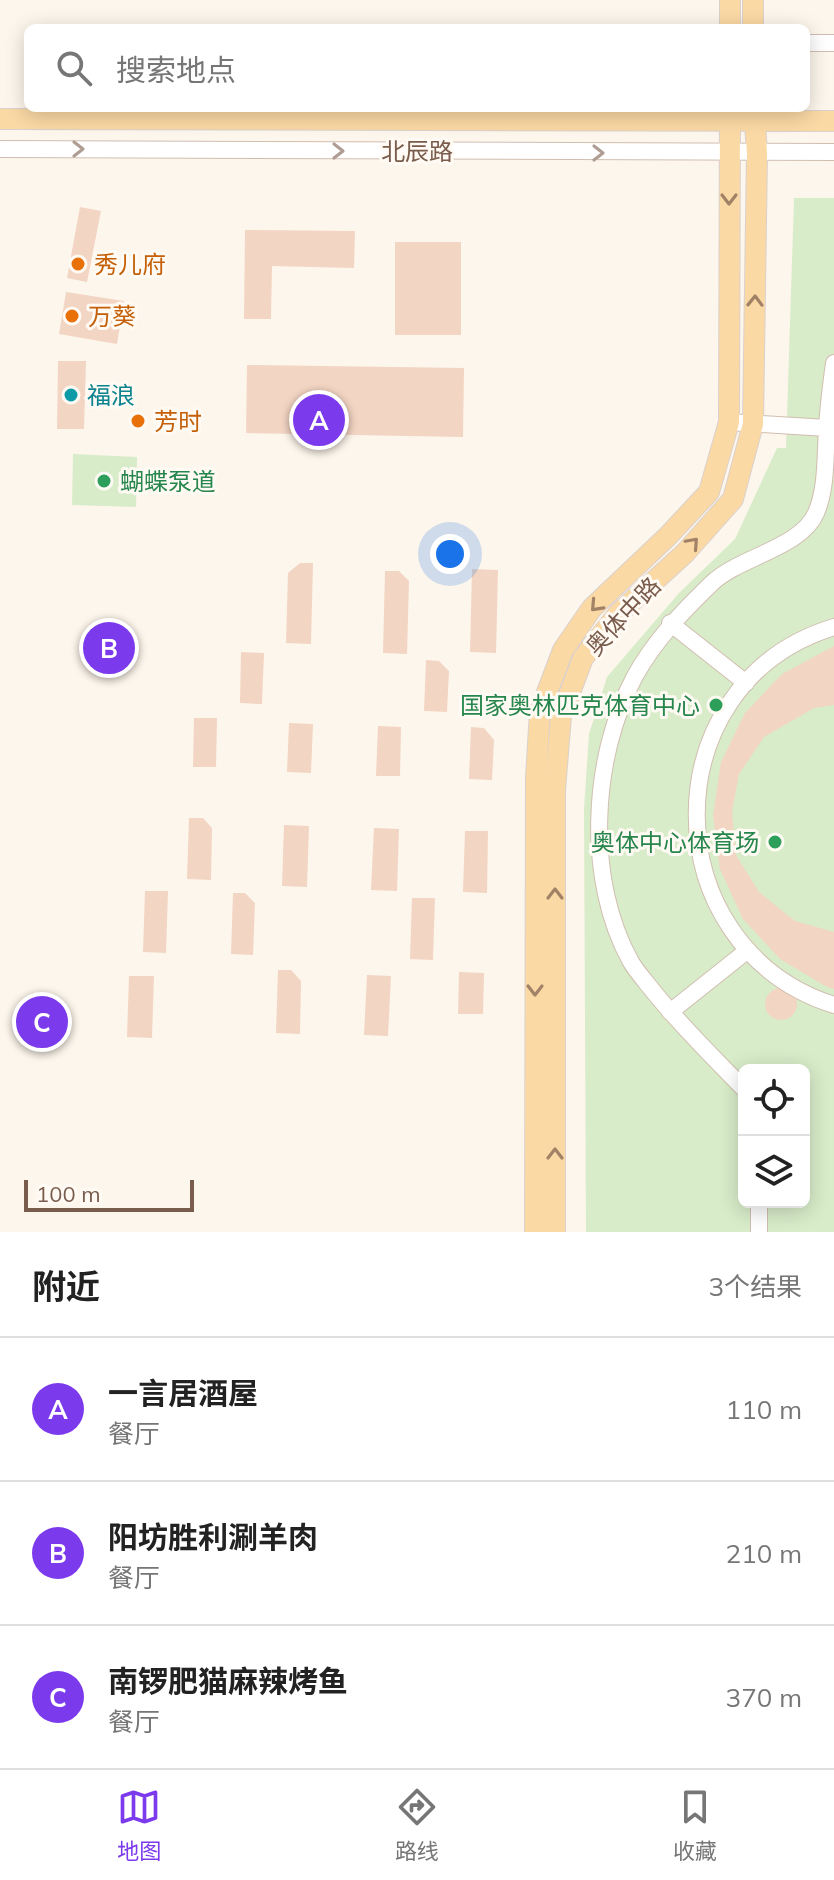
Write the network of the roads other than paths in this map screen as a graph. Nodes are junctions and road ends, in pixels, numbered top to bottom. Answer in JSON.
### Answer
{"nodes":[{"id":1,"x":730,"y":0,"type":"edge"},
{"id":2,"x":753,"y":0,"type":"edge"},
{"id":3,"x":730,"y":24,"type":"edge"},
{"id":4,"x":753,"y":24,"type":"edge"},
{"id":5,"x":810,"y":43,"type":"edge"},
{"id":6,"x":834,"y":43,"type":"edge"},
{"id":7,"x":730,"y":115,"type":"edge"},
{"id":8,"x":754,"y":115,"type":"edge"},
{"id":9,"x":0,"y":119,"type":"edge"},
{"id":10,"x":834,"y":121,"type":"edge"},
{"id":11,"x":0,"y":149,"type":"edge"},
{"id":12,"x":834,"y":152,"type":"edge"},
{"id":13,"x":729,"y":153,"type":"junction"},
{"id":14,"x":757,"y":153,"type":"junction"},
{"id":15,"x":834,"y":363,"type":"edge"},
{"id":16,"x":729,"y":422,"type":"junction"},
{"id":17,"x":753,"y":424,"type":"junction"},
{"id":18,"x":827,"y":428,"type":"junction"},
{"id":19,"x":670,"y":623,"type":"junction"},
{"id":20,"x":834,"y":627,"type":"edge"},
{"id":21,"x":746,"y":683,"type":"junction"},
{"id":22,"x":748,"y":950,"type":"junction"},
{"id":23,"x":834,"y":1005,"type":"edge"},
{"id":24,"x":670,"y":1012,"type":"junction"},
{"id":25,"x":738,"y":1083,"type":"edge"},
{"id":26,"x":759,"y":1208,"type":"edge"},
{"id":27,"x":535,"y":1232,"type":"edge"},
{"id":28,"x":555,"y":1232,"type":"edge"},
{"id":29,"x":759,"y":1232,"type":"edge"}],
"edges":[{"from":1,"to":3,"type":"main road"},
{"from":2,"to":4,"type":"main road"},
{"from":5,"to":6,"type":"street"},
{"from":7,"to":8,"type":"main road","name":"北辰路"},
{"from":7,"to":9,"type":"main road","name":"北辰路"},
{"from":7,"to":13,"type":"main road","name":"奥体中路"},
{"from":8,"to":10,"type":"main road","name":"北辰路"},
{"from":8,"to":14,"type":"main road","name":"奥体中路"},
{"from":11,"to":13,"type":"street","name":"北辰路","one_way":true},
{"from":12,"to":14,"type":"street","name":"北辰路"},
{"from":13,"to":14,"type":"street","name":"北辰路"},
{"from":13,"to":16,"type":"main road","name":"奥体中路","one_way":true},
{"from":17,"to":14,"type":"main road","name":"奥体中路","one_way":true},
{"from":15,"to":18,"type":"street"},
{"from":16,"to":17,"type":"street"},
{"from":16,"to":27,"type":"main road","name":"奥体中路","one_way":true},
{"from":17,"to":18,"type":"street"},
{"from":28,"to":17,"type":"main road","name":"奥体中路","one_way":true},
{"from":18,"to":19,"type":"street"},
{"from":19,"to":21,"type":"street"},
{"from":19,"to":24,"type":"street"},
{"from":20,"to":21,"type":"street"},
{"from":21,"to":22,"type":"street"},
{"from":22,"to":23,"type":"street"},
{"from":22,"to":24,"type":"street"},
{"from":24,"to":25,"type":"street"},
{"from":26,"to":29,"type":"street"}]}
